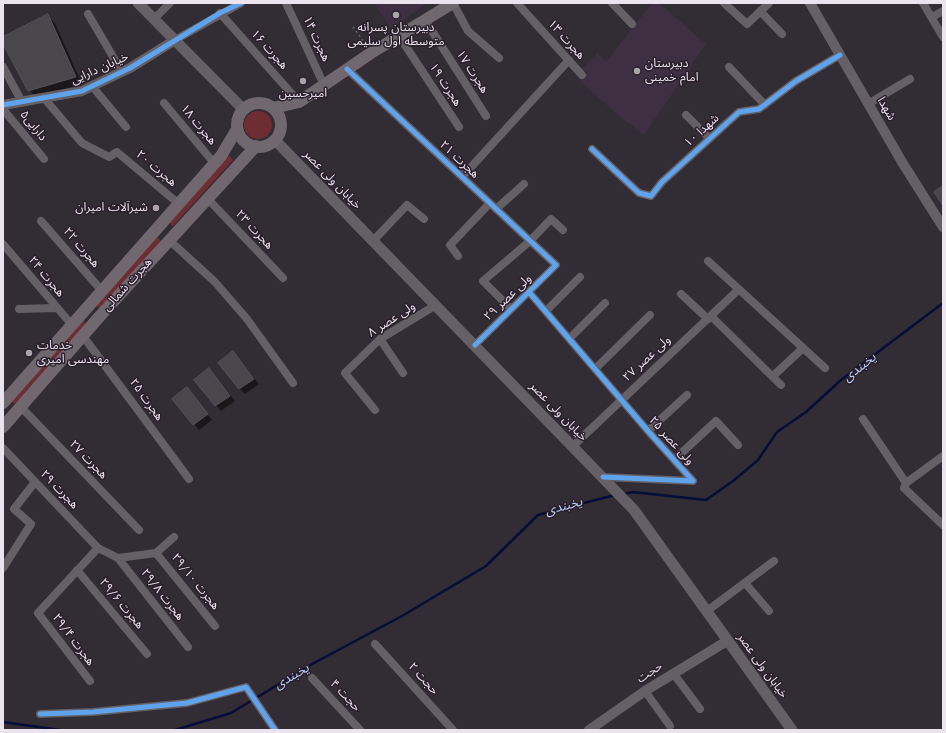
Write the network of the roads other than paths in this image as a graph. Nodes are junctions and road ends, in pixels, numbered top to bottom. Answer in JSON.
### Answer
{"nodes":[{"id":1,"x":138,"y":3,"type":"edge"},
{"id":2,"x":170,"y":3,"type":"edge"},
{"id":3,"x":241,"y":3,"type":"edge"},
{"id":4,"x":286,"y":3,"type":"edge"},
{"id":5,"x":453,"y":3,"type":"edge"},
{"id":6,"x":518,"y":3,"type":"edge"},
{"id":7,"x":612,"y":3,"type":"edge"},
{"id":8,"x":724,"y":3,"type":"edge"},
{"id":9,"x":769,"y":3,"type":"edge"},
{"id":10,"x":810,"y":3,"type":"edge"},
{"id":11,"x":923,"y":3,"type":"edge"},
{"id":12,"x":760,"y":11,"type":"junction"},
{"id":13,"x":943,"y":11,"type":"edge"},
{"id":14,"x":220,"y":13,"type":"junction"},
{"id":15,"x":88,"y":14,"type":"dead end"},
{"id":16,"x":932,"y":17,"type":"junction"},
{"id":17,"x":154,"y":19,"type":"junction"},
{"id":18,"x":425,"y":20,"type":"junction"},
{"id":19,"x":632,"y":24,"type":"dead end"},
{"id":20,"x":782,"y":34,"type":"dead end"},
{"id":21,"x":399,"y":36,"type":"junction"},
{"id":22,"x":943,"y":37,"type":"edge"},
{"id":23,"x":175,"y":40,"type":"junction"},
{"id":24,"x":840,"y":54,"type":"junction"},
{"id":25,"x":499,"y":58,"type":"dead end"},
{"id":26,"x":569,"y":60,"type":"junction"},
{"id":27,"x":3,"y":67,"type":"edge"},
{"id":28,"x":729,"y":67,"type":"dead end"},
{"id":29,"x":347,"y":69,"type":"junction"},
{"id":30,"x":122,"y":72,"type":"junction"},
{"id":31,"x":582,"y":75,"type":"dead end"},
{"id":32,"x":910,"y":80,"type":"dead end"},
{"id":33,"x":324,"y":85,"type":"junction"},
{"id":34,"x":92,"y":86,"type":"junction"},
{"id":35,"x":44,"y":98,"type":"junction"},
{"id":36,"x":22,"y":102,"type":"junction"},
{"id":37,"x":299,"y":102,"type":"junction"},
{"id":38,"x":164,"y":103,"type":"dead end"},
{"id":39,"x":868,"y":104,"type":"junction"},
{"id":40,"x":3,"y":105,"type":"edge"},
{"id":41,"x":765,"y":105,"type":"junction"},
{"id":42,"x":273,"y":108,"type":"junction"},
{"id":43,"x":3,"y":109,"type":"edge"},
{"id":44,"x":243,"y":109,"type":"junction"},
{"id":45,"x":686,"y":115,"type":"dead end"},
{"id":46,"x":486,"y":116,"type":"dead end"},
{"id":47,"x":281,"y":124,"type":"junction"},
{"id":48,"x":459,"y":127,"type":"dead end"},
{"id":49,"x":126,"y":128,"type":"dead end"},
{"id":50,"x":237,"y":129,"type":"junction"},
{"id":51,"x":709,"y":138,"type":"junction"},
{"id":52,"x":275,"y":140,"type":"junction"},
{"id":53,"x":256,"y":146,"type":"junction"},
{"id":54,"x":592,"y":149,"type":"dead end"},
{"id":55,"x":44,"y":159,"type":"dead end"},
{"id":56,"x":214,"y":164,"type":"junction"},
{"id":57,"x":462,"y":177,"type":"junction"},
{"id":58,"x":524,"y":184,"type":"dead end"},
{"id":59,"x":207,"y":198,"type":"junction"},
{"id":60,"x":490,"y":203,"type":"junction"},
{"id":61,"x":179,"y":204,"type":"junction"},
{"id":62,"x":496,"y":210,"type":"junction"},
{"id":63,"x":424,"y":219,"type":"dead end"},
{"id":64,"x":41,"y":221,"type":"dead end"},
{"id":65,"x":943,"y":227,"type":"edge"},
{"id":66,"x":563,"y":230,"type":"dead end"},
{"id":67,"x":170,"y":240,"type":"junction"},
{"id":68,"x":373,"y":241,"type":"junction"},
{"id":69,"x":530,"y":241,"type":"junction"},
{"id":70,"x":3,"y":244,"type":"edge"},
{"id":71,"x":458,"y":256,"type":"dead end"},
{"id":72,"x":708,"y":261,"type":"dead end"},
{"id":73,"x":556,"y":265,"type":"joint"},
{"id":74,"x":580,"y":277,"type":"dead end"},
{"id":75,"x":282,"y":278,"type":"dead end"},
{"id":76,"x":738,"y":290,"type":"junction"},
{"id":77,"x":102,"y":291,"type":"junction"},
{"id":78,"x":529,"y":292,"type":"junction"},
{"id":79,"x":681,"y":294,"type":"dead end"},
{"id":80,"x":606,"y":303,"type":"dead end"},
{"id":81,"x":436,"y":305,"type":"junction"},
{"id":82,"x":57,"y":308,"type":"junction"},
{"id":83,"x":19,"y":309,"type":"dead end"},
{"id":84,"x":511,"y":309,"type":"junction"},
{"id":85,"x":546,"y":311,"type":"junction"},
{"id":86,"x":650,"y":315,"type":"dead end"},
{"id":87,"x":709,"y":318,"type":"junction"},
{"id":88,"x":72,"y":325,"type":"junction"},
{"id":89,"x":83,"y":336,"type":"junction"},
{"id":90,"x":380,"y":339,"type":"junction"},
{"id":91,"x":570,"y":339,"type":"junction"},
{"id":92,"x":475,"y":345,"type":"junction"},
{"id":93,"x":803,"y":348,"type":"junction"},
{"id":94,"x":825,"y":368,"type":"dead end"},
{"id":95,"x":595,"y":369,"type":"junction"},
{"id":96,"x":403,"y":373,"type":"dead end"},
{"id":97,"x":773,"y":376,"type":"junction"},
{"id":98,"x":293,"y":383,"type":"dead end"},
{"id":99,"x":781,"y":385,"type":"dead end"},
{"id":100,"x":687,"y":395,"type":"dead end"},
{"id":101,"x":622,"y":400,"type":"junction"},
{"id":102,"x":3,"y":404,"type":"edge"},
{"id":103,"x":375,"y":410,"type":"dead end"},
{"id":104,"x":18,"y":411,"type":"junction"},
{"id":105,"x":863,"y":419,"type":"dead end"},
{"id":106,"x":3,"y":427,"type":"edge"},
{"id":107,"x":648,"y":431,"type":"junction"},
{"id":108,"x":738,"y":445,"type":"dead end"},
{"id":109,"x":573,"y":446,"type":"junction"},
{"id":110,"x":3,"y":448,"type":"edge"},
{"id":111,"x":943,"y":456,"type":"edge"},
{"id":112,"x":674,"y":460,"type":"junction"},
{"id":113,"x":603,"y":478,"type":"junction"},
{"id":114,"x":189,"y":479,"type":"dead end"},
{"id":115,"x":35,"y":482,"type":"junction"},
{"id":116,"x":906,"y":483,"type":"junction"},
{"id":117,"x":943,"y":525,"type":"edge"},
{"id":118,"x":138,"y":530,"type":"dead end"},
{"id":119,"x":174,"y":537,"type":"dead end"},
{"id":120,"x":98,"y":548,"type":"junction"},
{"id":121,"x":156,"y":553,"type":"junction"},
{"id":122,"x":118,"y":558,"type":"junction"},
{"id":123,"x":774,"y":561,"type":"dead end"},
{"id":124,"x":3,"y":568,"type":"edge"},
{"id":125,"x":77,"y":570,"type":"junction"},
{"id":126,"x":745,"y":583,"type":"junction"},
{"id":127,"x":707,"y":611,"type":"junction"},
{"id":128,"x":769,"y":611,"type":"dead end"},
{"id":129,"x":215,"y":626,"type":"dead end"},
{"id":130,"x":727,"y":640,"type":"junction"},
{"id":131,"x":375,"y":644,"type":"dead end"},
{"id":132,"x":188,"y":647,"type":"dead end"},
{"id":133,"x":147,"y":654,"type":"dead end"},
{"id":134,"x":673,"y":673,"type":"junction"},
{"id":135,"x":312,"y":678,"type":"dead end"},
{"id":136,"x":90,"y":682,"type":"dead end"},
{"id":137,"x":645,"y":691,"type":"junction"},
{"id":138,"x":700,"y":710,"type":"dead end"},
{"id":139,"x":40,"y":714,"type":"dead end"},
{"id":140,"x":670,"y":726,"type":"dead end"},
{"id":141,"x":275,"y":730,"type":"edge"},
{"id":142,"x":360,"y":730,"type":"edge"},
{"id":143,"x":453,"y":730,"type":"edge"},
{"id":144,"x":589,"y":730,"type":"edge"},
{"id":145,"x":792,"y":730,"type":"edge"}],
"edges":[{"from":1,"to":17,"type":"main road"},
{"from":2,"to":17,"type":"street"},
{"from":3,"to":14,"type":"street"},
{"from":4,"to":33,"type":"street","name":"هجرت ۱۴"},
{"from":5,"to":18,"type":"main road"},
{"from":5,"to":25,"type":"street"},
{"from":6,"to":26,"type":"street","name":"هجرت ۱۳"},
{"from":7,"to":19,"type":"street"},
{"from":8,"to":12,"type":"street"},
{"from":9,"to":12,"type":"street"},
{"from":10,"to":24,"type":"street","name":"شهدا"},
{"from":11,"to":16,"type":"street"},
{"from":12,"to":20,"type":"street"},
{"from":13,"to":16,"type":"street"},
{"from":14,"to":23,"type":"street"},
{"from":14,"to":37,"type":"street","name":"هجرت ۱۶"},
{"from":15,"to":30,"type":"street"},
{"from":16,"to":22,"type":"street"},
{"from":17,"to":23,"type":"main road"},
{"from":18,"to":21,"type":"main road"},
{"from":18,"to":46,"type":"street","name":"هجرت ۱۷"},
{"from":21,"to":29,"type":"main road"},
{"from":21,"to":48,"type":"street","name":"هجرت ۱۹"},
{"from":23,"to":30,"type":"street","name":"خیابان دارایی"},
{"from":23,"to":44,"type":"main road"},
{"from":24,"to":39,"type":"street","name":"شهدا"},
{"from":24,"to":41,"type":"street","name":"شهدا ۱۰"},
{"from":26,"to":31,"type":"street","name":"هجرت ۱۳"},
{"from":26,"to":57,"type":"street"},
{"from":27,"to":36,"type":"street"},
{"from":28,"to":41,"type":"street"},
{"from":29,"to":33,"type":"main road"},
{"from":29,"to":57,"type":"street","name":"هجرت ۲۱"},
{"from":30,"to":34,"type":"street","name":"خیابان دارایی"},
{"from":32,"to":39,"type":"street"},
{"from":33,"to":37,"type":"main road"},
{"from":34,"to":35,"type":"street","name":"خیابان دارایی"},
{"from":34,"to":49,"type":"street"},
{"from":35,"to":36,"type":"street","name":"خیابان دارایی"},
{"from":35,"to":61,"type":"street","name":"هجرت ۲۰"},
{"from":36,"to":40,"type":"street","name":"خیابان دارایی"},
{"from":37,"to":42,"type":"main road"},
{"from":37,"to":47,"type":"main road"},
{"from":38,"to":56,"type":"street","name":"هجرت ۱۸"},
{"from":39,"to":65,"type":"street","name":"شهدا"},
{"from":41,"to":51,"type":"street","name":"شهدا ۱۰"},
{"from":42,"to":44,"type":"main road"},
{"from":42,"to":47,"type":"main road"},
{"from":43,"to":55,"type":"street","name":"دارایی۵"},
{"from":44,"to":50,"type":"main road"},
{"from":45,"to":51,"type":"street"},
{"from":47,"to":52,"type":"main road"},
{"from":50,"to":53,"type":"main road"},
{"from":50,"to":56,"type":"main road","name":"هجرت شمالی"},
{"from":51,"to":54,"type":"street","name":"شهدا ۱۰"},
{"from":52,"to":53,"type":"main road"},
{"from":52,"to":68,"type":"main road","name":"خیابان ولی عصر"},
{"from":53,"to":59,"type":"main road","name":"هجرت شمالی"},
{"from":56,"to":61,"type":"main road","name":"هجرت شمالی"},
{"from":57,"to":60,"type":"street","name":"هجرت ۲۱"},
{"from":58,"to":62,"type":"street"},
{"from":59,"to":67,"type":"main road","name":"هجرت شمالی"},
{"from":59,"to":75,"type":"street","name":"هجرت ۲۳"},
{"from":60,"to":62,"type":"street","name":"هجرت ۲۱"},
{"from":60,"to":71,"type":"street"},
{"from":61,"to":77,"type":"main road","name":"هجرت شمالی"},
{"from":62,"to":69,"type":"street","name":"هجرت ۲۱"},
{"from":63,"to":68,"type":"street"},
{"from":64,"to":77,"type":"street","name":"هجرت ۲۲"},
{"from":66,"to":69,"type":"street"},
{"from":67,"to":89,"type":"main road","name":"هجرت شمالی"},
{"from":67,"to":98,"type":"street"},
{"from":68,"to":81,"type":"main road","name":"خیابان ولی عصر"},
{"from":69,"to":73,"type":"street","name":"هجرت ۲۱"},
{"from":69,"to":84,"type":"street"},
{"from":70,"to":82,"type":"street","name":"هجرت ۲۴"},
{"from":72,"to":76,"type":"street"},
{"from":73,"to":78,"type":"street","name":"ولی عصر ۲۹"},
{"from":74,"to":85,"type":"street"},
{"from":76,"to":87,"type":"street","name":"ولی عصر ۲۷"},
{"from":76,"to":93,"type":"street"},
{"from":77,"to":88,"type":"main road","name":"هجرت شمالی"},
{"from":78,"to":84,"type":"street","name":"ولی عصر ۲۹"},
{"from":78,"to":85,"type":"street","name":"ولی عصر ۲۵"},
{"from":79,"to":87,"type":"street"},
{"from":80,"to":91,"type":"street"},
{"from":81,"to":90,"type":"street","name":"ولی عصر ۸"},
{"from":81,"to":92,"type":"main road","name":"خیابان ولی عصر"},
{"from":82,"to":83,"type":"street"},
{"from":82,"to":88,"type":"street","name":"هجرت ۲۴"},
{"from":84,"to":92,"type":"street","name":"ولی عصر ۲۹"},
{"from":85,"to":91,"type":"street","name":"ولی عصر ۲۵"},
{"from":86,"to":95,"type":"street"},
{"from":87,"to":97,"type":"street"},
{"from":87,"to":101,"type":"street","name":"ولی عصر ۲۷"},
{"from":88,"to":102,"type":"main road","name":"هجرت شمالی"},
{"from":89,"to":104,"type":"main road","name":"هجرت شمالی"},
{"from":89,"to":114,"type":"street","name":"هجرت ۲۵"},
{"from":90,"to":96,"type":"street"},
{"from":90,"to":103,"type":"street","name":"ولی عصر ۸"},
{"from":91,"to":95,"type":"street","name":"ولی عصر ۲۵"},
{"from":92,"to":109,"type":"main road","name":"خیابان ولی عصر"},
{"from":93,"to":94,"type":"street"},
{"from":93,"to":97,"type":"street"},
{"from":95,"to":101,"type":"street","name":"ولی عصر ۲۵"},
{"from":97,"to":99,"type":"street"},
{"from":100,"to":107,"type":"street"},
{"from":101,"to":107,"type":"street","name":"ولی عصر ۲۵"},
{"from":101,"to":109,"type":"street","name":"ولی عصر ۲۷"},
{"from":102,"to":104,"type":"main road"},
{"from":104,"to":106,"type":"main road","name":"هجرت شمالی"},
{"from":104,"to":118,"type":"street","name":"هجرت ۲۷"},
{"from":105,"to":116,"type":"street"},
{"from":107,"to":112,"type":"street","name":"ولی عصر ۲۵"},
{"from":108,"to":112,"type":"street"},
{"from":109,"to":113,"type":"main road","name":"خیابان ولی عصر"},
{"from":110,"to":115,"type":"street","name":"هجرت ۲۹"},
{"from":111,"to":116,"type":"street"},
{"from":112,"to":113,"type":"street","name":"ولی عصر ۲۵"},
{"from":113,"to":127,"type":"main road","name":"خیابان ولی عصر"},
{"from":115,"to":120,"type":"street","name":"هجرت ۲۹"},
{"from":115,"to":124,"type":"street"},
{"from":116,"to":117,"type":"street"},
{"from":119,"to":121,"type":"street"},
{"from":120,"to":122,"type":"street","name":"هجرت ۲۹"},
{"from":120,"to":125,"type":"street"},
{"from":121,"to":122,"type":"street"},
{"from":121,"to":129,"type":"street","name":"هجرت ۲۹/۱۰"},
{"from":122,"to":132,"type":"street","name":"هجرت ۲۹/۸"},
{"from":123,"to":126,"type":"street"},
{"from":125,"to":133,"type":"street","name":"هجرت ۲۹/۶"},
{"from":125,"to":136,"type":"street","name":"هجرت ۲۹/۴"},
{"from":126,"to":127,"type":"street"},
{"from":126,"to":128,"type":"street"},
{"from":127,"to":130,"type":"main road","name":"خیابان ولی عصر"},
{"from":130,"to":134,"type":"street","name":"حجت"},
{"from":130,"to":145,"type":"main road","name":"خیابان ولی عصر"},
{"from":131,"to":143,"type":"street","name":"حجت ۲"},
{"from":134,"to":137,"type":"street","name":"حجت"},
{"from":134,"to":138,"type":"street"},
{"from":135,"to":142,"type":"street","name":"حجت ۴"},
{"from":137,"to":140,"type":"street"},
{"from":137,"to":144,"type":"street","name":"حجت"},
{"from":139,"to":141,"type":"street"}]}
